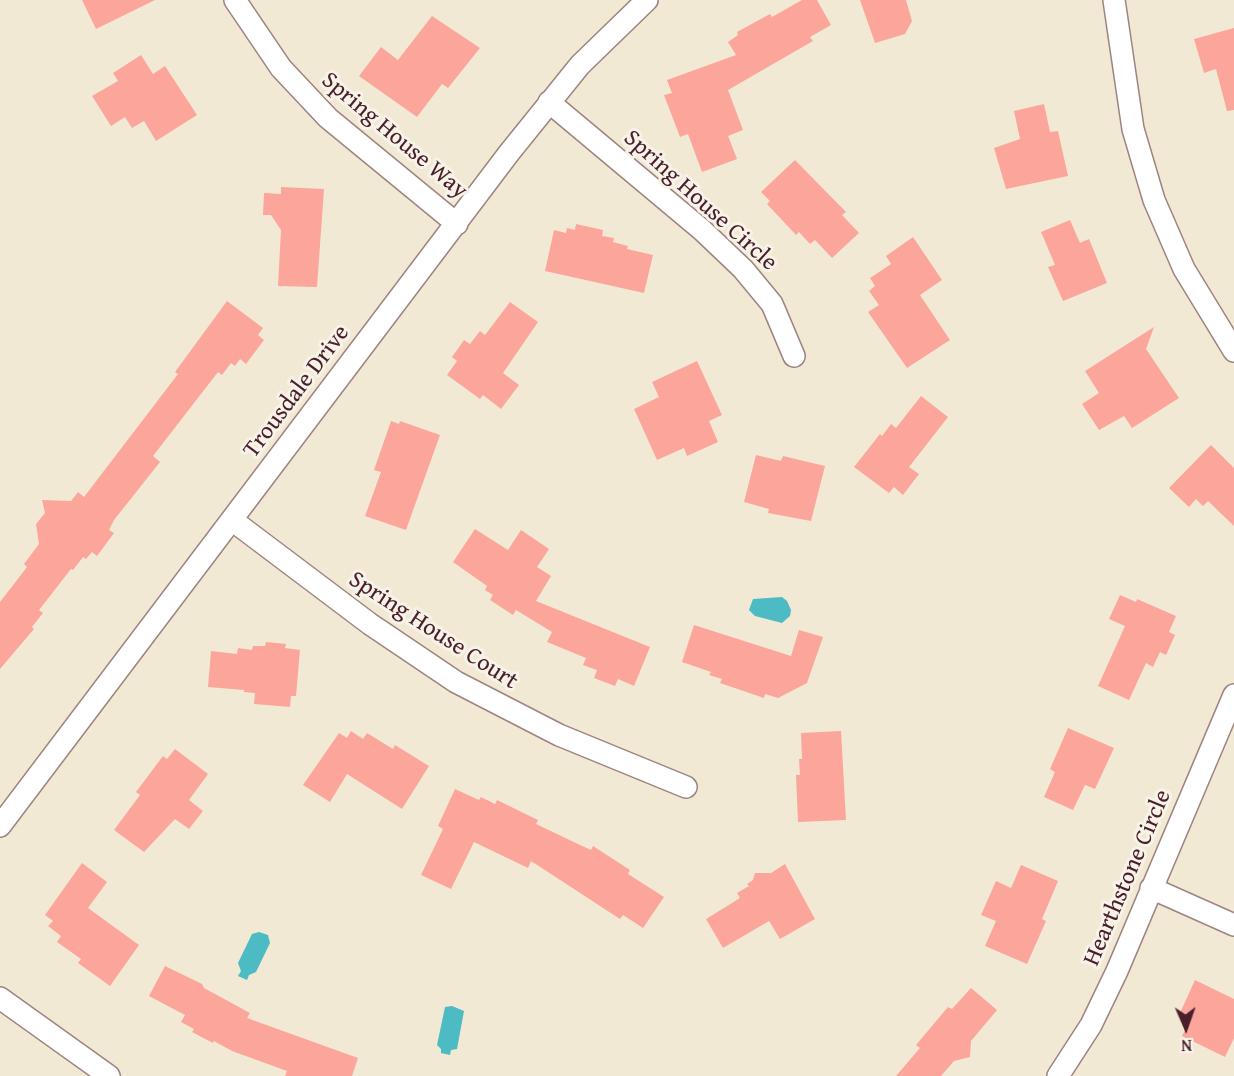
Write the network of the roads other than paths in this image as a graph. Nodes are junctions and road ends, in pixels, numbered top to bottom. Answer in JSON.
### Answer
{"nodes":[{"id":1,"x":235,"y":0,"type":"edge"},
{"id":2,"x":647,"y":0,"type":"edge"},
{"id":3,"x":1114,"y":0,"type":"edge"},
{"id":4,"x":549,"y":102,"type":"junction"},
{"id":5,"x":457,"y":224,"type":"junction"},
{"id":6,"x":1234,"y":351,"type":"edge"},
{"id":7,"x":794,"y":356,"type":"dead end"},
{"id":8,"x":232,"y":520,"type":"junction"},
{"id":9,"x":1234,"y":695,"type":"edge"},
{"id":10,"x":686,"y":787,"type":"dead end"},
{"id":11,"x":0,"y":826,"type":"edge"},
{"id":12,"x":1151,"y":888,"type":"junction"},
{"id":13,"x":1234,"y":926,"type":"edge"},
{"id":14,"x":0,"y":998,"type":"edge"},
{"id":15,"x":109,"y":1076,"type":"edge"},
{"id":16,"x":1058,"y":1076,"type":"edge"}],
"edges":[{"from":1,"to":5,"type":"street","name":"Spring House Way"},
{"from":2,"to":4,"type":"street","name":"Trousdale Drive"},
{"from":3,"to":6,"type":"street"},
{"from":4,"to":5,"type":"street","name":"Trousdale Drive"},
{"from":4,"to":7,"type":"street","name":"Spring House Circle"},
{"from":5,"to":8,"type":"street","name":"Trousdale Drive"},
{"from":8,"to":10,"type":"street","name":"Spring House Court"},
{"from":8,"to":11,"type":"street","name":"Trousdale Drive"},
{"from":9,"to":12,"type":"street","name":"Hearthstone Circle"},
{"from":12,"to":13,"type":"street"},
{"from":12,"to":16,"type":"street","name":"Hearthstone Circle"},
{"from":14,"to":15,"type":"street"}]}
